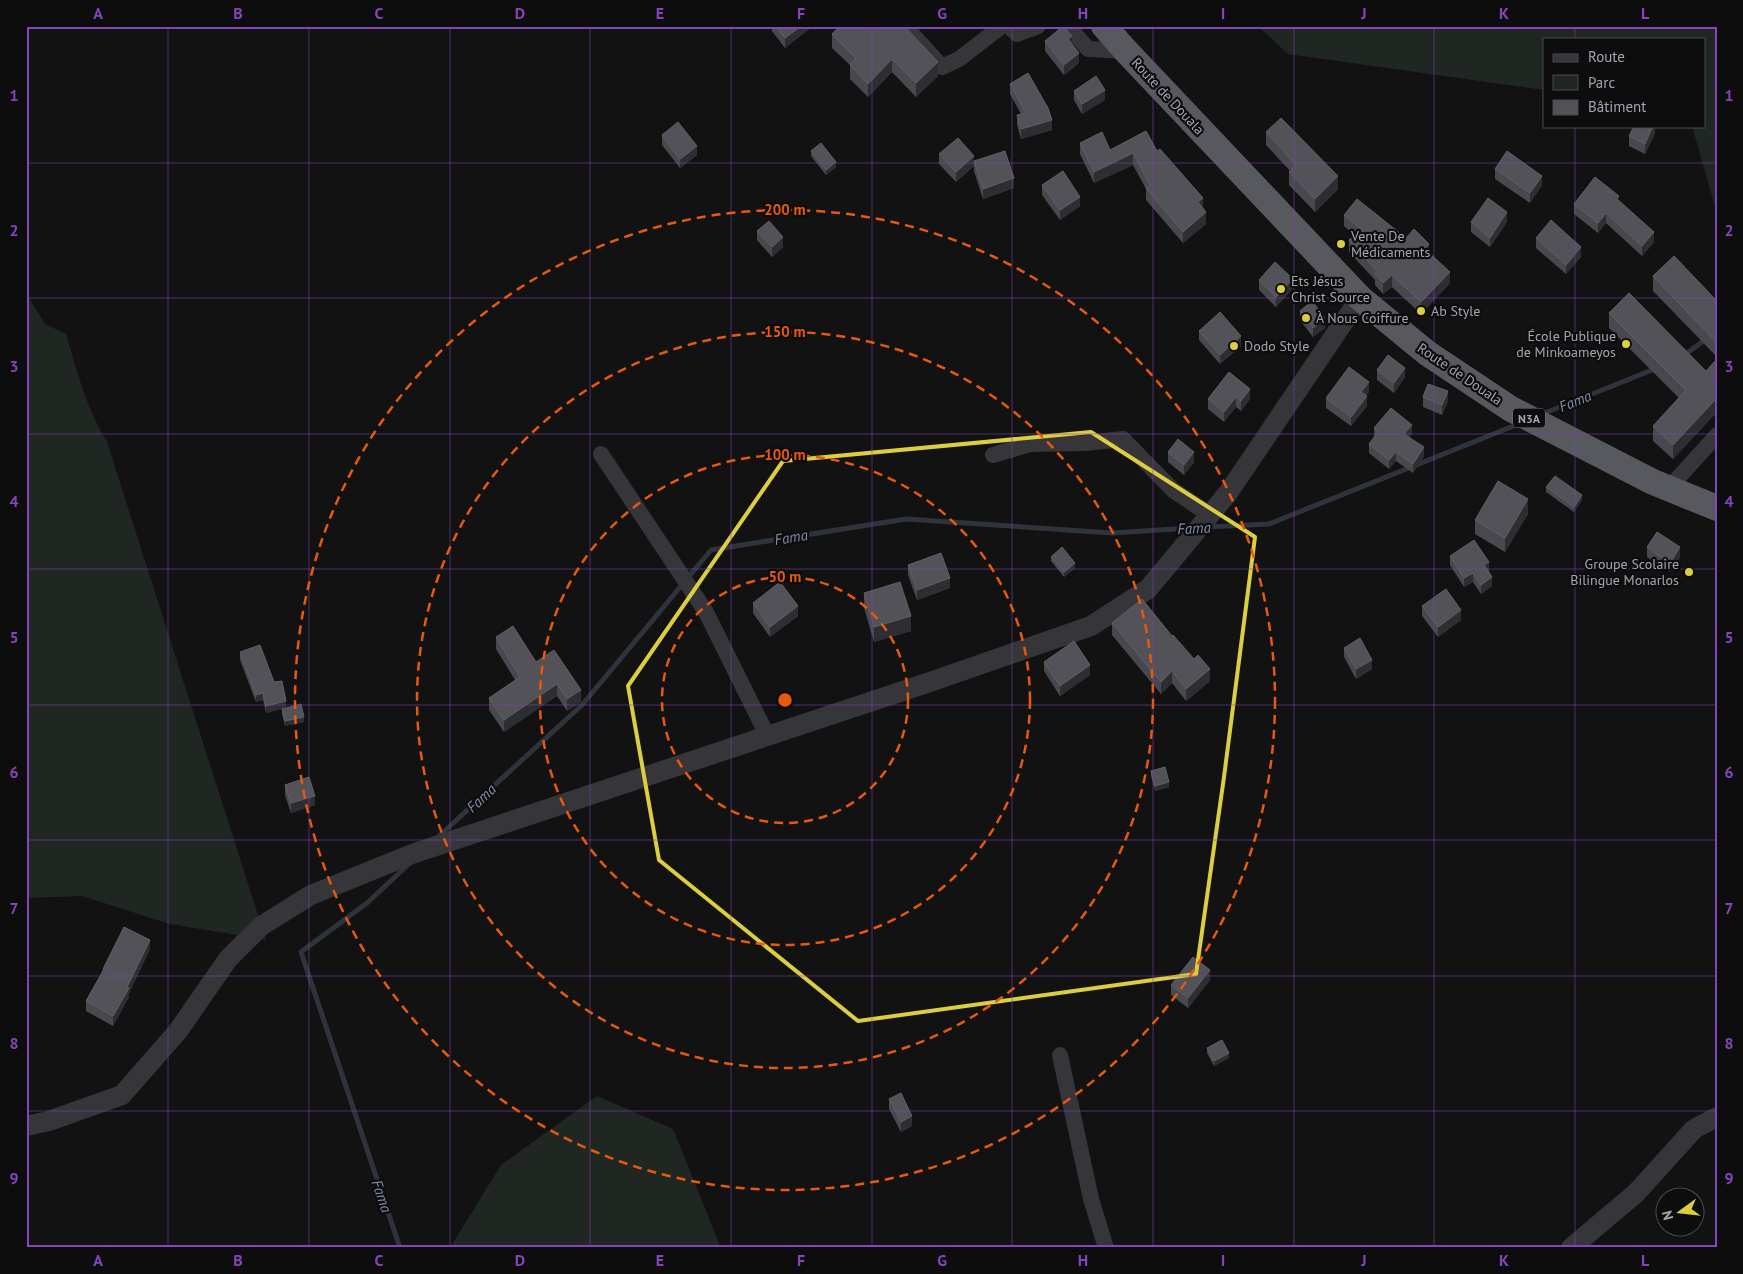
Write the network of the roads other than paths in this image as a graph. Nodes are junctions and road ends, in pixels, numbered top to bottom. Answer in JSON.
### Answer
{"nodes":[{"id":1,"x":905,"y":26,"type":"edge"},
{"id":2,"x":1002,"y":26,"type":"edge"},
{"id":3,"x":1009,"y":26,"type":"edge"},
{"id":4,"x":1038,"y":26,"type":"edge"},
{"id":5,"x":1068,"y":26,"type":"edge"},
{"id":6,"x":1104,"y":26,"type":"edge"},
{"id":7,"x":1126,"y":51,"type":"junction"},
{"id":8,"x":1360,"y":298,"type":"junction"},
{"id":9,"x":1717,"y":435,"type":"edge"},
{"id":10,"x":601,"y":454,"type":"dead end"},
{"id":11,"x":992,"y":455,"type":"dead end"},
{"id":12,"x":1669,"y":488,"type":"junction"},
{"id":13,"x":1717,"y":508,"type":"edge"},
{"id":14,"x":1210,"y":515,"type":"junction"},
{"id":15,"x":768,"y":737,"type":"junction"},
{"id":16,"x":1060,"y":1055,"type":"dead end"},
{"id":17,"x":1717,"y":1117,"type":"edge"},
{"id":18,"x":26,"y":1126,"type":"edge"},
{"id":19,"x":1106,"y":1248,"type":"edge"},
{"id":20,"x":1571,"y":1248,"type":"edge"}],
"edges":[{"from":1,"to":2,"type":"street"},
{"from":3,"to":4,"type":"street"},
{"from":5,"to":7,"type":"street"},
{"from":6,"to":7,"type":"highway","name":"Route de Douala","number":"N3A"},
{"from":7,"to":8,"type":"highway","name":"Route de Douala","number":"N3A"},
{"from":8,"to":12,"type":"highway","name":"Route de Douala","number":"N3A"},
{"from":8,"to":14,"type":"street"},
{"from":9,"to":12,"type":"street"},
{"from":10,"to":15,"type":"street"},
{"from":11,"to":14,"type":"street"},
{"from":12,"to":13,"type":"highway","name":"Route de Douala","number":"N3A"},
{"from":14,"to":15,"type":"street"},
{"from":15,"to":18,"type":"street"},
{"from":16,"to":19,"type":"street"},
{"from":17,"to":20,"type":"street"}]}
